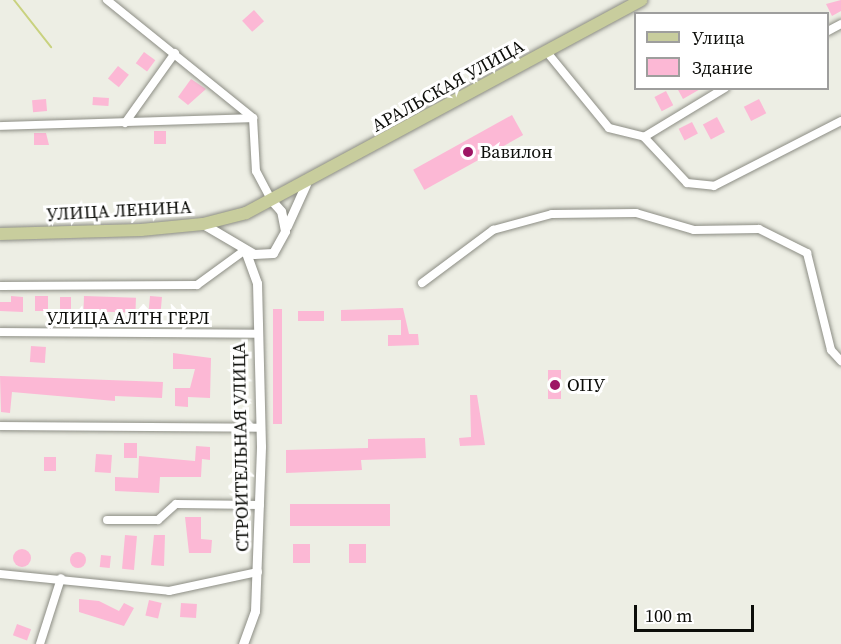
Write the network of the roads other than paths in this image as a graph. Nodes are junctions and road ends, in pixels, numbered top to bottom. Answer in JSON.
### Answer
{"nodes":[{"id":1,"x":107,"y":0,"type":"edge"},
{"id":2,"x":641,"y":0,"type":"edge"},
{"id":3,"x":546,"y":51,"type":"junction"},
{"id":4,"x":175,"y":53,"type":"junction"},
{"id":5,"x":722,"y":90,"type":"edge"},
{"id":6,"x":253,"y":118,"type":"junction"},
{"id":7,"x":841,"y":120,"type":"edge"},
{"id":8,"x":125,"y":123,"type":"junction"},
{"id":9,"x":0,"y":126,"type":"edge"},
{"id":10,"x":644,"y":137,"type":"junction"},
{"id":11,"x":306,"y":184,"type":"junction"},
{"id":12,"x":273,"y":202,"type":"junction"},
{"id":13,"x":228,"y":218,"type":"junction"},
{"id":14,"x":203,"y":224,"type":"junction"},
{"id":15,"x":285,"y":231,"type":"junction"},
{"id":16,"x":0,"y":234,"type":"edge"},
{"id":17,"x":227,"y":239,"type":"junction"},
{"id":18,"x":245,"y":250,"type":"junction"},
{"id":19,"x":273,"y":253,"type":"junction"},
{"id":20,"x":257,"y":283,"type":"junction"},
{"id":21,"x":422,"y":283,"type":"dead end"},
{"id":22,"x":0,"y":286,"type":"edge"},
{"id":23,"x":0,"y":332,"type":"edge"},
{"id":24,"x":256,"y":334,"type":"junction"},
{"id":25,"x":841,"y":361,"type":"edge"},
{"id":26,"x":0,"y":426,"type":"edge"},
{"id":27,"x":260,"y":428,"type":"junction"},
{"id":28,"x":260,"y":505,"type":"junction"},
{"id":29,"x":107,"y":520,"type":"dead end"},
{"id":30,"x":258,"y":572,"type":"junction"},
{"id":31,"x":0,"y":574,"type":"edge"},
{"id":32,"x":61,"y":578,"type":"junction"},
{"id":33,"x":40,"y":644,"type":"edge"},
{"id":34,"x":243,"y":644,"type":"edge"}],
"edges":[{"from":1,"to":4,"type":"street"},
{"from":2,"to":3,"type":"main road","name":"АРАЛЬСКАЯ УЛИЦА"},
{"from":3,"to":10,"type":"street"},
{"from":3,"to":11,"type":"main road","name":"АРАЛЬСКАЯ УЛИЦА"},
{"from":4,"to":6,"type":"street"},
{"from":4,"to":8,"type":"street"},
{"from":5,"to":10,"type":"street"},
{"from":6,"to":8,"type":"street"},
{"from":6,"to":12,"type":"street"},
{"from":7,"to":10,"type":"street"},
{"from":8,"to":9,"type":"street"},
{"from":11,"to":12,"type":"main road","name":"АРАЛЬСКАЯ УЛИЦА"},
{"from":11,"to":15,"type":"street"},
{"from":12,"to":13,"type":"main road","name":"УЛИЦА ЛЕНИНА"},
{"from":12,"to":15,"type":"street"},
{"from":13,"to":14,"type":"main road","name":"УЛИЦА ЛЕНИНА"},
{"from":13,"to":17,"type":"street"},
{"from":14,"to":16,"type":"main road","name":"УЛИЦА ЛЕНИНА"},
{"from":14,"to":17,"type":"street"},
{"from":15,"to":19,"type":"street"},
{"from":17,"to":18,"type":"street"},
{"from":18,"to":19,"type":"street"},
{"from":18,"to":20,"type":"street","name":"СТРОИТЕЛЬНАЯ УЛИЦА"},
{"from":18,"to":22,"type":"street"},
{"from":19,"to":20,"type":"street"},
{"from":20,"to":24,"type":"street","name":"СТРОИТЕЛЬНАЯ УЛИЦА"},
{"from":21,"to":25,"type":"street"},
{"from":23,"to":24,"type":"street","name":"УЛИЦА АЛТН ГЕРЛ"},
{"from":24,"to":27,"type":"street","name":"СТРОИТЕЛЬНАЯ УЛИЦА"},
{"from":26,"to":27,"type":"street"},
{"from":27,"to":28,"type":"street","name":"СТРОИТЕЛЬНАЯ УЛИЦА"},
{"from":28,"to":29,"type":"street"},
{"from":28,"to":30,"type":"street","name":"СТРОИТЕЛЬНАЯ УЛИЦА"},
{"from":30,"to":32,"type":"street"},
{"from":30,"to":34,"type":"street","name":"СТРОИТЕЛЬНАЯ УЛИЦА"},
{"from":31,"to":32,"type":"street"},
{"from":32,"to":33,"type":"street"}]}
